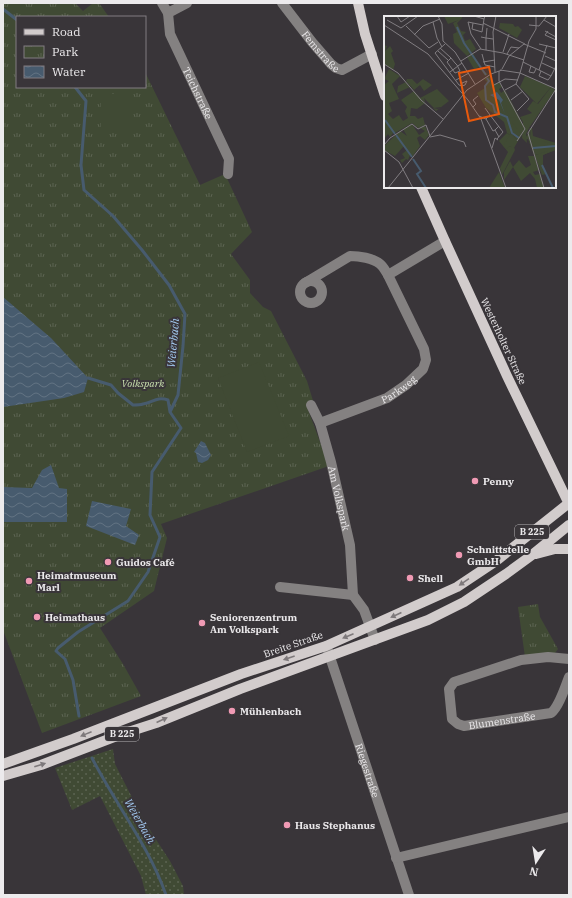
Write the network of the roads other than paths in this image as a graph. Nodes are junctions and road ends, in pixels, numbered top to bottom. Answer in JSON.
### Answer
{"nodes":[{"id":1,"x":162,"y":3,"type":"edge"},
{"id":2,"x":187,"y":3,"type":"edge"},
{"id":3,"x":282,"y":3,"type":"edge"},
{"id":4,"x":358,"y":3,"type":"edge"},
{"id":5,"x":168,"y":13,"type":"junction"},
{"id":6,"x":372,"y":54,"type":"junction"},
{"id":7,"x":384,"y":93,"type":"edge"},
{"id":8,"x":228,"y":174,"type":"dead end"},
{"id":9,"x":421,"y":188,"type":"edge"},
{"id":10,"x":445,"y":241,"type":"junction"},
{"id":11,"x":388,"y":275,"type":"junction"},
{"id":12,"x":305,"y":283,"type":"dead end"},
{"id":13,"x":311,"y":405,"type":"dead end"},
{"id":14,"x":320,"y":423,"type":"junction"},
{"id":15,"x":569,"y":504,"type":"edge"},
{"id":16,"x":569,"y":525,"type":"edge"},
{"id":17,"x":569,"y":549,"type":"edge"},
{"id":18,"x":532,"y":555,"type":"junction"},
{"id":19,"x":280,"y":587,"type":"dead end"},
{"id":20,"x":353,"y":595,"type":"junction"},
{"id":21,"x":370,"y":627,"type":"junction"},
{"id":22,"x":375,"y":640,"type":"junction"},
{"id":23,"x":326,"y":646,"type":"junction"},
{"id":24,"x":330,"y":656,"type":"junction"},
{"id":25,"x":569,"y":660,"type":"edge"},
{"id":26,"x":569,"y":677,"type":"edge"},
{"id":27,"x":3,"y":764,"type":"edge"},
{"id":28,"x":3,"y":776,"type":"edge"},
{"id":29,"x":569,"y":817,"type":"edge"},
{"id":30,"x":396,"y":858,"type":"junction"},
{"id":31,"x":409,"y":895,"type":"edge"}],
"edges":[{"from":1,"to":5,"type":"street","name":"Teichstraße"},
{"from":2,"to":5,"type":"street"},
{"from":3,"to":6,"type":"street","name":"Femstraße"},
{"from":4,"to":6,"type":"main road"},
{"from":5,"to":8,"type":"street","name":"Teichstraße"},
{"from":6,"to":7,"type":"main road"},
{"from":9,"to":10,"type":"main road","name":"Westerholter Straße"},
{"from":10,"to":11,"type":"street"},
{"from":10,"to":15,"type":"main road","name":"Westerholter Straße"},
{"from":11,"to":12,"type":"street","name":"Parkweg"},
{"from":11,"to":14,"type":"street","name":"Parkweg"},
{"from":13,"to":14,"type":"street","name":"Am Volkspark"},
{"from":14,"to":20,"type":"street","name":"Am Volkspark"},
{"from":15,"to":21,"type":"main road","name":"Breite Straße","number":"B 225","one_way":true},
{"from":16,"to":18,"type":"main road","number":"B 225"},
{"from":17,"to":18,"type":"main road"},
{"from":18,"to":22,"type":"main road","number":"B 225"},
{"from":19,"to":20,"type":"street"},
{"from":20,"to":21,"type":"street"},
{"from":21,"to":22,"type":"street"},
{"from":21,"to":23,"type":"main road","name":"Breite Straße","number":"B 225","one_way":true},
{"from":22,"to":24,"type":"main road","number":"B 225"},
{"from":23,"to":24,"type":"street","name":"Riegestraße"},
{"from":23,"to":27,"type":"main road","name":"Breite Straße","number":"B 225","one_way":true},
{"from":28,"to":24,"type":"main road","number":"B 225","one_way":true},
{"from":24,"to":30,"type":"street","name":"Riegestraße"},
{"from":25,"to":26,"type":"street","name":"Blumenstraße"},
{"from":29,"to":30,"type":"street"},
{"from":30,"to":31,"type":"street","name":"Riegestraße"}]}
